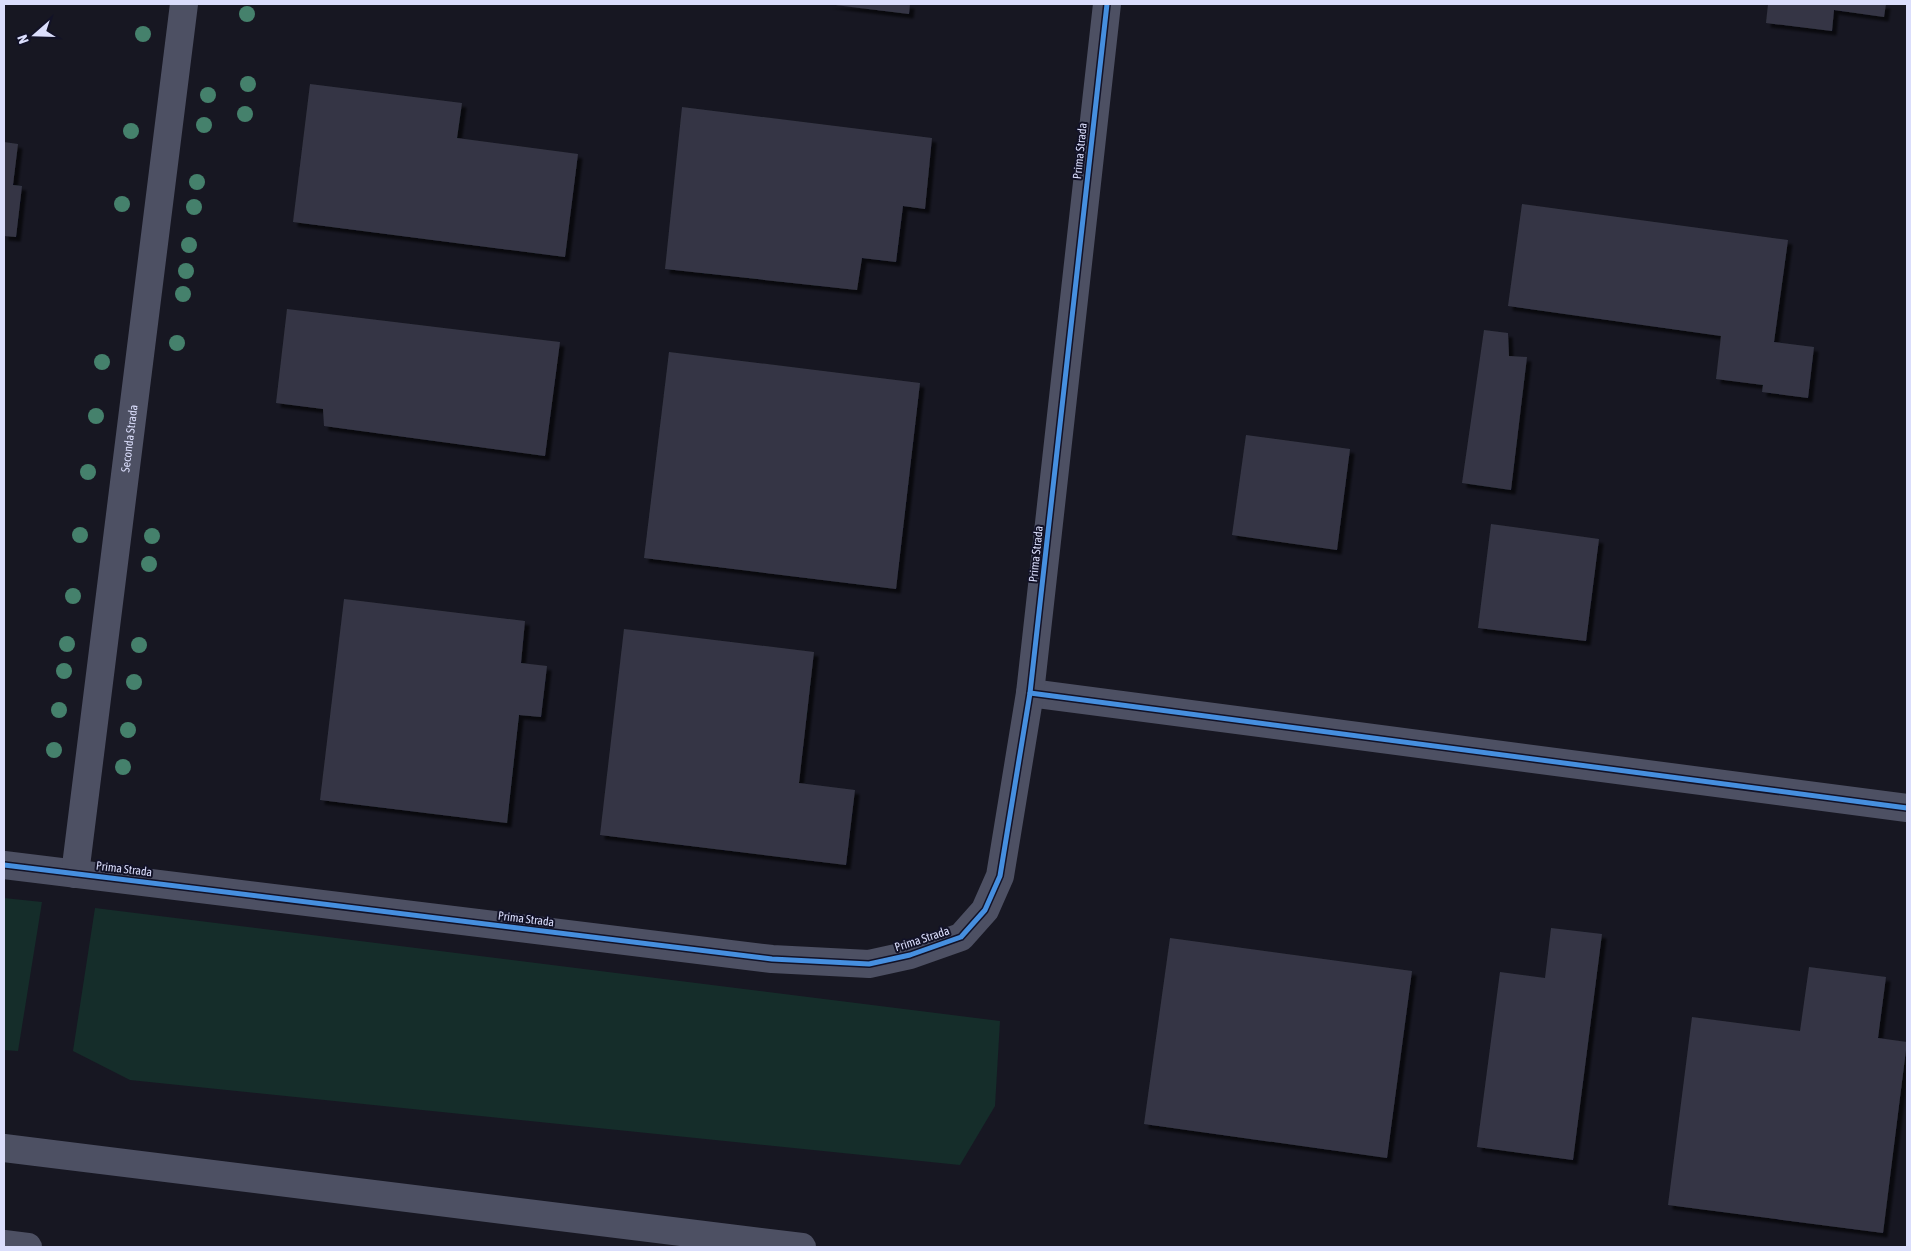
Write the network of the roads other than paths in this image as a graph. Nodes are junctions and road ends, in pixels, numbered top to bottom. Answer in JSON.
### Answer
{"nodes":[{"id":1,"x":184,"y":4,"type":"edge"},
{"id":2,"x":1107,"y":4,"type":"edge"},
{"id":3,"x":1030,"y":693,"type":"junction"},
{"id":4,"x":1907,"y":808,"type":"edge"},
{"id":5,"x":4,"y":865,"type":"edge"},
{"id":6,"x":76,"y":874,"type":"junction"},
{"id":7,"x":4,"y":1148,"type":"edge"},
{"id":8,"x":4,"y":1244,"type":"edge"},
{"id":9,"x":28,"y":1247,"type":"edge"},
{"id":10,"x":802,"y":1247,"type":"edge"}],
"edges":[{"from":1,"to":6,"type":"street","name":"Seconda Strada"},
{"from":2,"to":3,"type":"street","name":"Prima Strada"},
{"from":3,"to":4,"type":"street"},
{"from":3,"to":6,"type":"street","name":"Prima Strada"},
{"from":5,"to":6,"type":"street","name":"Prima Strada"},
{"from":7,"to":10,"type":"street"},
{"from":8,"to":9,"type":"street"}]}
